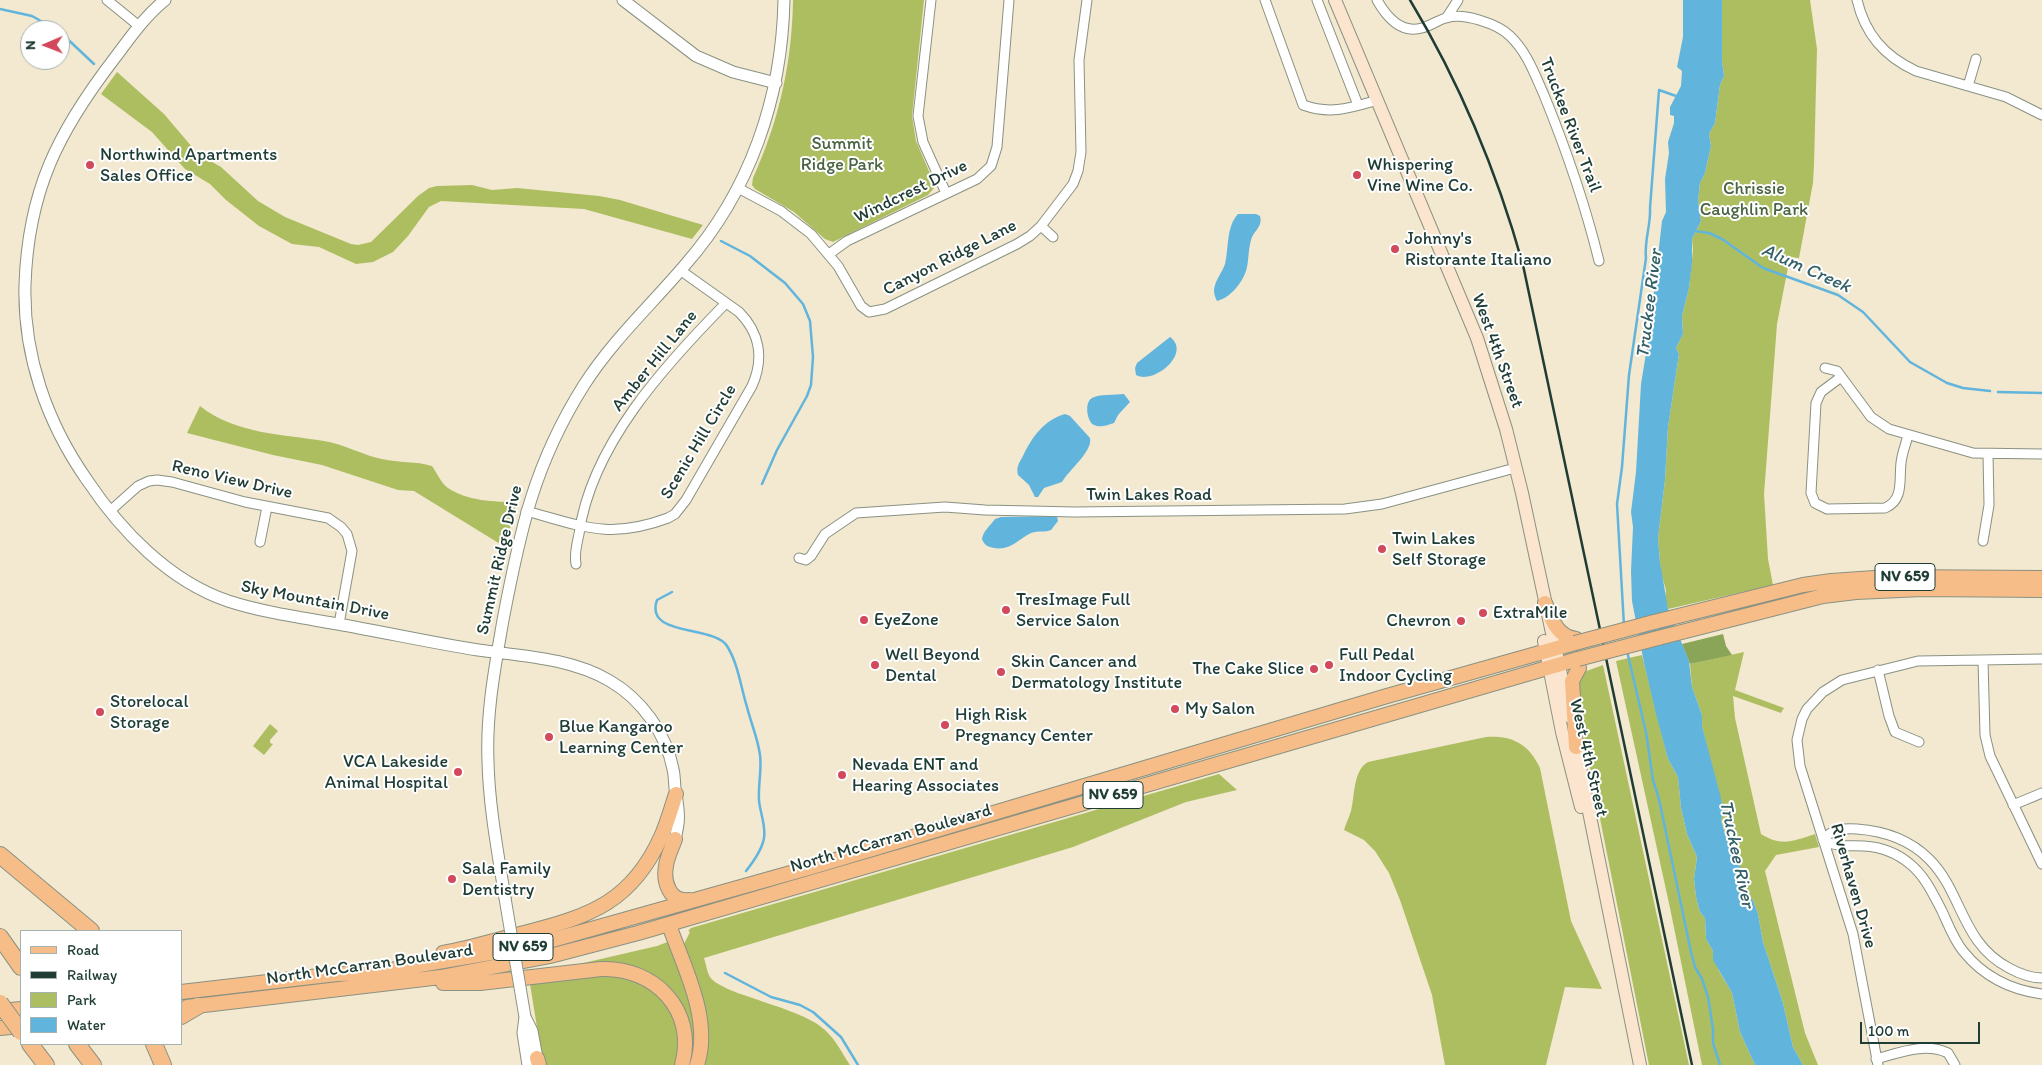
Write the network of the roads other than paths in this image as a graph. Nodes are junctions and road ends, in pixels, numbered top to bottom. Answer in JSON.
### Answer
{"nodes":[{"id":1,"x":107,"y":0,"type":"edge"},
{"id":2,"x":165,"y":0,"type":"edge"},
{"id":3,"x":623,"y":0,"type":"edge"},
{"id":4,"x":784,"y":0,"type":"edge"},
{"id":5,"x":931,"y":0,"type":"edge"},
{"id":6,"x":1009,"y":0,"type":"edge"},
{"id":7,"x":1087,"y":0,"type":"edge"},
{"id":8,"x":1265,"y":0,"type":"edge"},
{"id":9,"x":1317,"y":0,"type":"edge"},
{"id":10,"x":1335,"y":0,"type":"edge"},
{"id":11,"x":1377,"y":0,"type":"edge"},
{"id":12,"x":1458,"y":0,"type":"edge"},
{"id":13,"x":1857,"y":0,"type":"edge"},
{"id":14,"x":1447,"y":17,"type":"junction"},
{"id":15,"x":139,"y":26,"type":"junction"},
{"id":16,"x":1976,"y":59,"type":"dead end"},
{"id":17,"x":776,"y":83,"type":"junction"},
{"id":18,"x":1968,"y":86,"type":"junction"},
{"id":19,"x":1378,"y":100,"type":"junction"},
{"id":20,"x":1358,"y":106,"type":"junction"},
{"id":21,"x":2042,"y":115,"type":"edge"},
{"id":22,"x":738,"y":188,"type":"junction"},
{"id":23,"x":946,"y":194,"type":"junction"},
{"id":24,"x":1041,"y":226,"type":"junction"},
{"id":25,"x":1053,"y":237,"type":"dead end"},
{"id":26,"x":829,"y":254,"type":"junction"},
{"id":27,"x":1599,"y":261,"type":"dead end"},
{"id":28,"x":680,"y":270,"type":"junction"},
{"id":29,"x":726,"y":302,"type":"junction"},
{"id":30,"x":1825,"y":368,"type":"dead end"},
{"id":31,"x":1839,"y":374,"type":"junction"},
{"id":32,"x":1908,"y":435,"type":"junction"},
{"id":33,"x":1988,"y":454,"type":"junction"},
{"id":34,"x":2042,"y":454,"type":"edge"},
{"id":35,"x":1515,"y":468,"type":"junction"},
{"id":36,"x":267,"y":507,"type":"junction"},
{"id":37,"x":526,"y":510,"type":"junction"},
{"id":38,"x":110,"y":511,"type":"junction"},
{"id":39,"x":580,"y":526,"type":"junction"},
{"id":40,"x":1983,"y":541,"type":"dead end"},
{"id":41,"x":260,"y":542,"type":"dead end"},
{"id":42,"x":798,"y":558,"type":"dead end"},
{"id":43,"x":576,"y":564,"type":"dead end"},
{"id":44,"x":2042,"y":578,"type":"edge"},
{"id":45,"x":2042,"y":590,"type":"edge"},
{"id":46,"x":1545,"y":602,"type":"junction"},
{"id":47,"x":339,"y":624,"type":"junction"},
{"id":48,"x":1575,"y":641,"type":"junction"},
{"id":49,"x":1550,"y":650,"type":"junction"},
{"id":50,"x":497,"y":652,"type":"junction"},
{"id":51,"x":2042,"y":659,"type":"edge"},
{"id":52,"x":1983,"y":660,"type":"junction"},
{"id":53,"x":1579,"y":663,"type":"junction"},
{"id":54,"x":1554,"y":666,"type":"junction"},
{"id":55,"x":1878,"y":670,"type":"junction"},
{"id":56,"x":1284,"y":728,"type":"junction"},
{"id":57,"x":1919,"y":742,"type":"dead end"},
{"id":58,"x":1290,"y":744,"type":"junction"},
{"id":59,"x":1576,"y":747,"type":"junction"},
{"id":60,"x":2042,"y":793,"type":"edge"},
{"id":61,"x":676,"y":794,"type":"junction"},
{"id":62,"x":2013,"y":805,"type":"junction"},
{"id":63,"x":675,"y":839,"type":"joint"},
{"id":64,"x":1823,"y":840,"type":"junction"},
{"id":65,"x":0,"y":855,"type":"edge"},
{"id":66,"x":2042,"y":864,"type":"edge"},
{"id":67,"x":704,"y":897,"type":"junction"},
{"id":68,"x":668,"y":925,"type":"junction"},
{"id":69,"x":90,"y":930,"type":"edge"},
{"id":70,"x":1614,"y":935,"type":"junction"},
{"id":71,"x":0,"y":937,"type":"edge"},
{"id":72,"x":20,"y":966,"type":"edge"},
{"id":73,"x":337,"y":974,"type":"junction"},
{"id":74,"x":2042,"y":978,"type":"edge"},
{"id":75,"x":402,"y":982,"type":"junction"},
{"id":76,"x":182,"y":992,"type":"edge"},
{"id":77,"x":2042,"y":994,"type":"edge"},
{"id":78,"x":0,"y":1003,"type":"edge"},
{"id":79,"x":198,"y":1006,"type":"junction"},
{"id":80,"x":20,"y":1008,"type":"edge"},
{"id":81,"x":182,"y":1008,"type":"edge"},
{"id":82,"x":0,"y":1011,"type":"edge"},
{"id":83,"x":182,"y":1015,"type":"edge"},
{"id":84,"x":20,"y":1026,"type":"edge"},
{"id":85,"x":0,"y":1028,"type":"edge"},
{"id":86,"x":20,"y":1031,"type":"edge"},
{"id":87,"x":155,"y":1045,"type":"edge"},
{"id":88,"x":164,"y":1045,"type":"edge"},
{"id":89,"x":80,"y":1047,"type":"edge"},
{"id":90,"x":1877,"y":1062,"type":"edge"},
{"id":91,"x":535,"y":1063,"type":"edge"},
{"id":92,"x":93,"y":1065,"type":"edge"},
{"id":93,"x":165,"y":1065,"type":"edge"},
{"id":94,"x":682,"y":1065,"type":"edge"},
{"id":95,"x":697,"y":1065,"type":"edge"},
{"id":96,"x":1640,"y":1065,"type":"edge"},
{"id":97,"x":1956,"y":1065,"type":"edge"}],
"edges":[{"from":1,"to":15,"type":"street"},
{"from":2,"to":15,"type":"street","name":"Sky Mountain Drive"},
{"from":3,"to":17,"type":"street"},
{"from":4,"to":17,"type":"street","name":"Summit Ridge Drive"},
{"from":5,"to":23,"type":"street"},
{"from":6,"to":23,"type":"street","name":"Windcrest Drive"},
{"from":7,"to":24,"type":"street","name":"Canyon Ridge Lane"},
{"from":8,"to":20,"type":"street"},
{"from":9,"to":20,"type":"street"},
{"from":10,"to":19,"type":"main road","name":"West 4th Street"},
{"from":11,"to":14,"type":"street","name":"Truckee River Trail"},
{"from":12,"to":14,"type":"street"},
{"from":13,"to":18,"type":"street"},
{"from":14,"to":27,"type":"street","name":"Truckee River Trail"},
{"from":15,"to":38,"type":"street","name":"Sky Mountain Drive"},
{"from":16,"to":18,"type":"street"},
{"from":17,"to":22,"type":"street","name":"Summit Ridge Drive"},
{"from":18,"to":21,"type":"street"},
{"from":19,"to":20,"type":"street"},
{"from":19,"to":35,"type":"main road","name":"West 4th Street"},
{"from":22,"to":26,"type":"street"},
{"from":22,"to":28,"type":"street","name":"Summit Ridge Drive"},
{"from":23,"to":26,"type":"street","name":"Windcrest Drive"},
{"from":24,"to":25,"type":"street","name":"Canyon Ridge Lane"},
{"from":24,"to":26,"type":"street","name":"Canyon Ridge Lane"},
{"from":28,"to":29,"type":"street","name":"Scenic Hill Circle"},
{"from":28,"to":37,"type":"street","name":"Summit Ridge Drive"},
{"from":29,"to":39,"type":"street","name":"Amber Hill Lane"},
{"from":29,"to":39,"type":"street","name":"Scenic Hill Circle"},
{"from":30,"to":31,"type":"street"},
{"from":31,"to":32,"type":"street"},
{"from":31,"to":32,"type":"street"},
{"from":32,"to":33,"type":"street"},
{"from":33,"to":34,"type":"street"},
{"from":33,"to":40,"type":"street"},
{"from":35,"to":42,"type":"street","name":"Twin Lakes Road"},
{"from":35,"to":46,"type":"main road","name":"West 4th Street"},
{"from":35,"to":49,"type":"main road","name":"West 4th Street"},
{"from":36,"to":38,"type":"street","name":"Reno View Drive"},
{"from":36,"to":41,"type":"street"},
{"from":36,"to":47,"type":"street","name":"Reno View Drive"},
{"from":37,"to":39,"type":"street","name":"Scenic Hill Circle"},
{"from":37,"to":50,"type":"street","name":"Summit Ridge Drive"},
{"from":38,"to":47,"type":"street","name":"Sky Mountain Drive"},
{"from":39,"to":43,"type":"street","name":"Amber Hill Lane"},
{"from":44,"to":48,"type":"main road","name":"North McCarran Boulevard","number":"NV 659","bridge":true},
{"from":45,"to":53,"type":"main road","name":"North McCarran Boulevard","number":"NV 659","bridge":true},
{"from":46,"to":48,"type":"main road"},
{"from":46,"to":49,"type":"main road","name":"West 4th Street"},
{"from":47,"to":50,"type":"street","name":"Sky Mountain Drive"},
{"from":48,"to":49,"type":"main road","name":"North McCarran Boulevard","number":"NV 659"},
{"from":49,"to":54,"type":"main road","name":"West 4th Street"},
{"from":49,"to":56,"type":"main road","name":"North McCarran Boulevard","number":"NV 659"},
{"from":50,"to":61,"type":"street","name":"Sky Mountain Drive"},
{"from":50,"to":91,"type":"street","name":"Summit Ridge Drive","bridge":true},
{"from":51,"to":52,"type":"street"},
{"from":52,"to":55,"type":"street"},
{"from":52,"to":62,"type":"street"},
{"from":53,"to":54,"type":"main road","name":"North McCarran Boulevard","number":"NV 659"},
{"from":53,"to":59,"type":"main road"},
{"from":54,"to":58,"type":"main road","name":"North McCarran Boulevard","number":"NV 659"},
{"from":54,"to":59,"type":"main road","name":"West 4th Street"},
{"from":54,"to":70,"type":"main road","name":"West 4th Street"},
{"from":55,"to":57,"type":"street"},
{"from":55,"to":64,"type":"street","name":"Riverhaven Drive"},
{"from":56,"to":58,"type":"main road"},
{"from":56,"to":67,"type":"main road","name":"North McCarran Boulevard","number":"NV 659"},
{"from":58,"to":68,"type":"main road","name":"North McCarran Boulevard","number":"NV 659"},
{"from":59,"to":70,"type":"main road","name":"West 4th Street"},
{"from":60,"to":62,"type":"street"},
{"from":61,"to":63,"type":"street","name":"Sky Mountain Drive"},
{"from":61,"to":73,"type":"main road"},
{"from":62,"to":66,"type":"street"},
{"from":63,"to":67,"type":"main road"},
{"from":64,"to":74,"type":"street"},
{"from":64,"to":77,"type":"street"},
{"from":64,"to":90,"type":"street","name":"Riverhaven Drive"},
{"from":65,"to":69,"type":"highway"},
{"from":67,"to":73,"type":"main road","name":"North McCarran Boulevard","number":"NV 659"},
{"from":68,"to":75,"type":"main road","name":"North McCarran Boulevard","number":"NV 659"},
{"from":68,"to":95,"type":"main road"},
{"from":70,"to":96,"type":"main road","name":"West 4th Street"},
{"from":71,"to":72,"type":"highway"},
{"from":73,"to":76,"type":"main road","name":"North McCarran Boulevard","number":"NV 659"},
{"from":75,"to":79,"type":"main road","name":"North McCarran Boulevard","number":"NV 659"},
{"from":75,"to":94,"type":"main road"},
{"from":78,"to":86,"type":"highway","bridge":true},
{"from":79,"to":81,"type":"main road","name":"North McCarran Boulevard","number":"NV 659"},
{"from":79,"to":83,"type":"highway"},
{"from":80,"to":82,"type":"main road"},
{"from":84,"to":85,"type":"main road"},
{"from":87,"to":93,"type":"highway"},
{"from":88,"to":93,"type":"highway"},
{"from":89,"to":92,"type":"highway"},
{"from":90,"to":97,"type":"street"}]}
